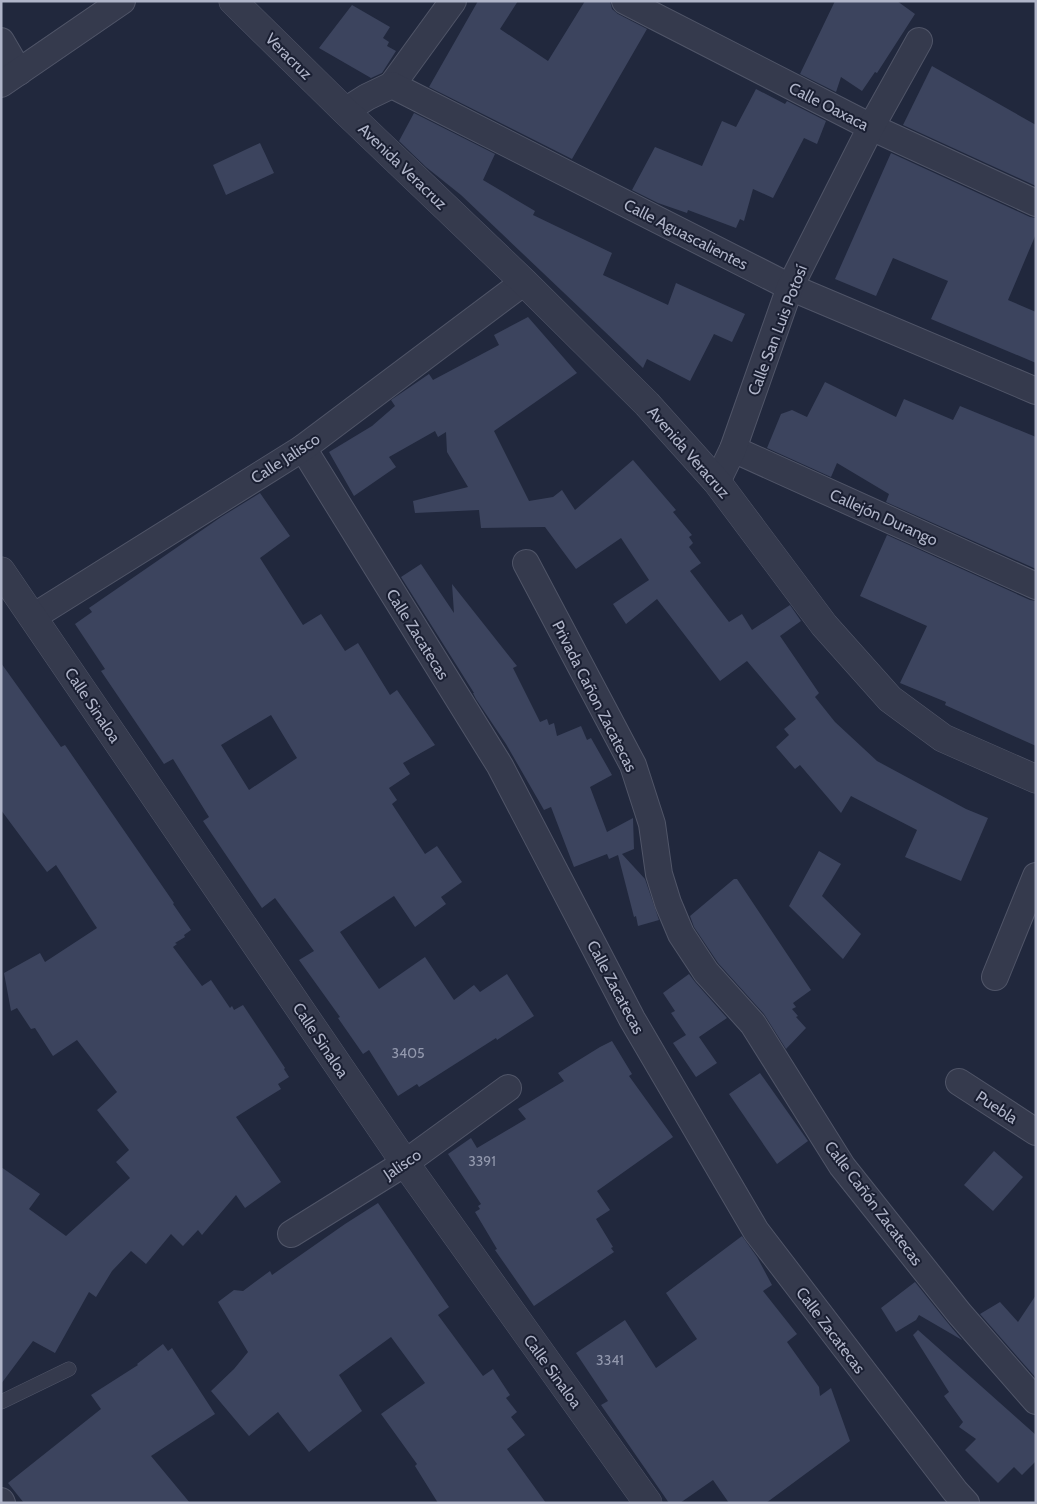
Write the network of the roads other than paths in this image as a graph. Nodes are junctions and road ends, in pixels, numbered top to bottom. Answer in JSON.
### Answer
{"nodes":[{"id":1,"x":122,"y":1,"type":"edge"},
{"id":2,"x":234,"y":1,"type":"edge"},
{"id":3,"x":453,"y":1,"type":"edge"},
{"id":4,"x":626,"y":1,"type":"edge"},
{"id":5,"x":1,"y":41,"type":"edge"},
{"id":6,"x":919,"y":41,"type":"dead end"},
{"id":7,"x":10,"y":78,"type":"edge"},
{"id":8,"x":392,"y":85,"type":"junction"},
{"id":9,"x":345,"y":111,"type":"junction"},
{"id":10,"x":871,"y":127,"type":"junction"},
{"id":11,"x":1036,"y":203,"type":"edge"},
{"id":12,"x":524,"y":282,"type":"junction"},
{"id":13,"x":790,"y":287,"type":"junction"},
{"id":14,"x":1036,"y":391,"type":"edge"},
{"id":15,"x":303,"y":448,"type":"junction"},
{"id":16,"x":733,"y":449,"type":"junction"},
{"id":17,"x":717,"y":482,"type":"junction"},
{"id":18,"x":526,"y":563,"type":"dead end"},
{"id":19,"x":1,"y":571,"type":"edge"},
{"id":20,"x":1036,"y":586,"type":"edge"},
{"id":21,"x":34,"y":617,"type":"junction"},
{"id":22,"x":1036,"y":780,"type":"edge"},
{"id":23,"x":1036,"y":876,"type":"edge"},
{"id":24,"x":706,"y":972,"type":"joint"},
{"id":25,"x":995,"y":977,"type":"dead end"},
{"id":26,"x":958,"y":1082,"type":"dead end"},
{"id":27,"x":508,"y":1088,"type":"dead end"},
{"id":28,"x":1036,"y":1132,"type":"edge"},
{"id":29,"x":405,"y":1164,"type":"junction"},
{"id":30,"x":292,"y":1234,"type":"dead end"},
{"id":31,"x":69,"y":1369,"type":"dead end"},
{"id":32,"x":1036,"y":1401,"type":"edge"},
{"id":33,"x":1,"y":1402,"type":"edge"},
{"id":34,"x":648,"y":1503,"type":"edge"},
{"id":35,"x":966,"y":1503,"type":"edge"}],
"edges":[{"from":1,"to":7,"type":"street"},
{"from":2,"to":9,"type":"street","name":"Veracruz"},
{"from":3,"to":8,"type":"street"},
{"from":4,"to":10,"type":"street","name":"Calle Oaxaca"},
{"from":5,"to":7,"type":"street"},
{"from":6,"to":10,"type":"street","name":"Calle San Luis Potosí"},
{"from":8,"to":9,"type":"street"},
{"from":8,"to":13,"type":"street","name":"Calle Aguascalientes"},
{"from":9,"to":12,"type":"street","name":"Avenida Veracruz"},
{"from":10,"to":11,"type":"street","name":"Calle Oaxaca"},
{"from":10,"to":13,"type":"street","name":"Calle San Luis Potosí"},
{"from":12,"to":15,"type":"street","name":"Calle Jalisco"},
{"from":12,"to":17,"type":"street","name":"Avenida Veracruz"},
{"from":13,"to":14,"type":"street","name":"Calle Aguascalientes"},
{"from":13,"to":16,"type":"street","name":"Calle San Luis Potosí"},
{"from":15,"to":21,"type":"street","name":"Calle Jalisco"},
{"from":15,"to":35,"type":"street","name":"Calle Zacatecas"},
{"from":16,"to":17,"type":"street","name":"Calle San Luis Potosí"},
{"from":16,"to":20,"type":"street","name":"Callejón Durango"},
{"from":17,"to":22,"type":"street","name":"Avenida Veracruz"},
{"from":18,"to":24,"type":"street","name":"Privada Cañon Zacatecas"},
{"from":19,"to":21,"type":"street","name":"Calle Sinaloa"},
{"from":21,"to":29,"type":"street","name":"Calle Sinaloa"},
{"from":23,"to":25,"type":"street"},
{"from":24,"to":32,"type":"street","name":"Calle Cañón Zacatecas"},
{"from":26,"to":28,"type":"street","name":"Puebla"},
{"from":27,"to":29,"type":"street","name":"Jalisco"},
{"from":29,"to":30,"type":"street","name":"Jalisco"},
{"from":29,"to":34,"type":"street","name":"Calle Sinaloa"},
{"from":31,"to":33,"type":"lane"}]}
